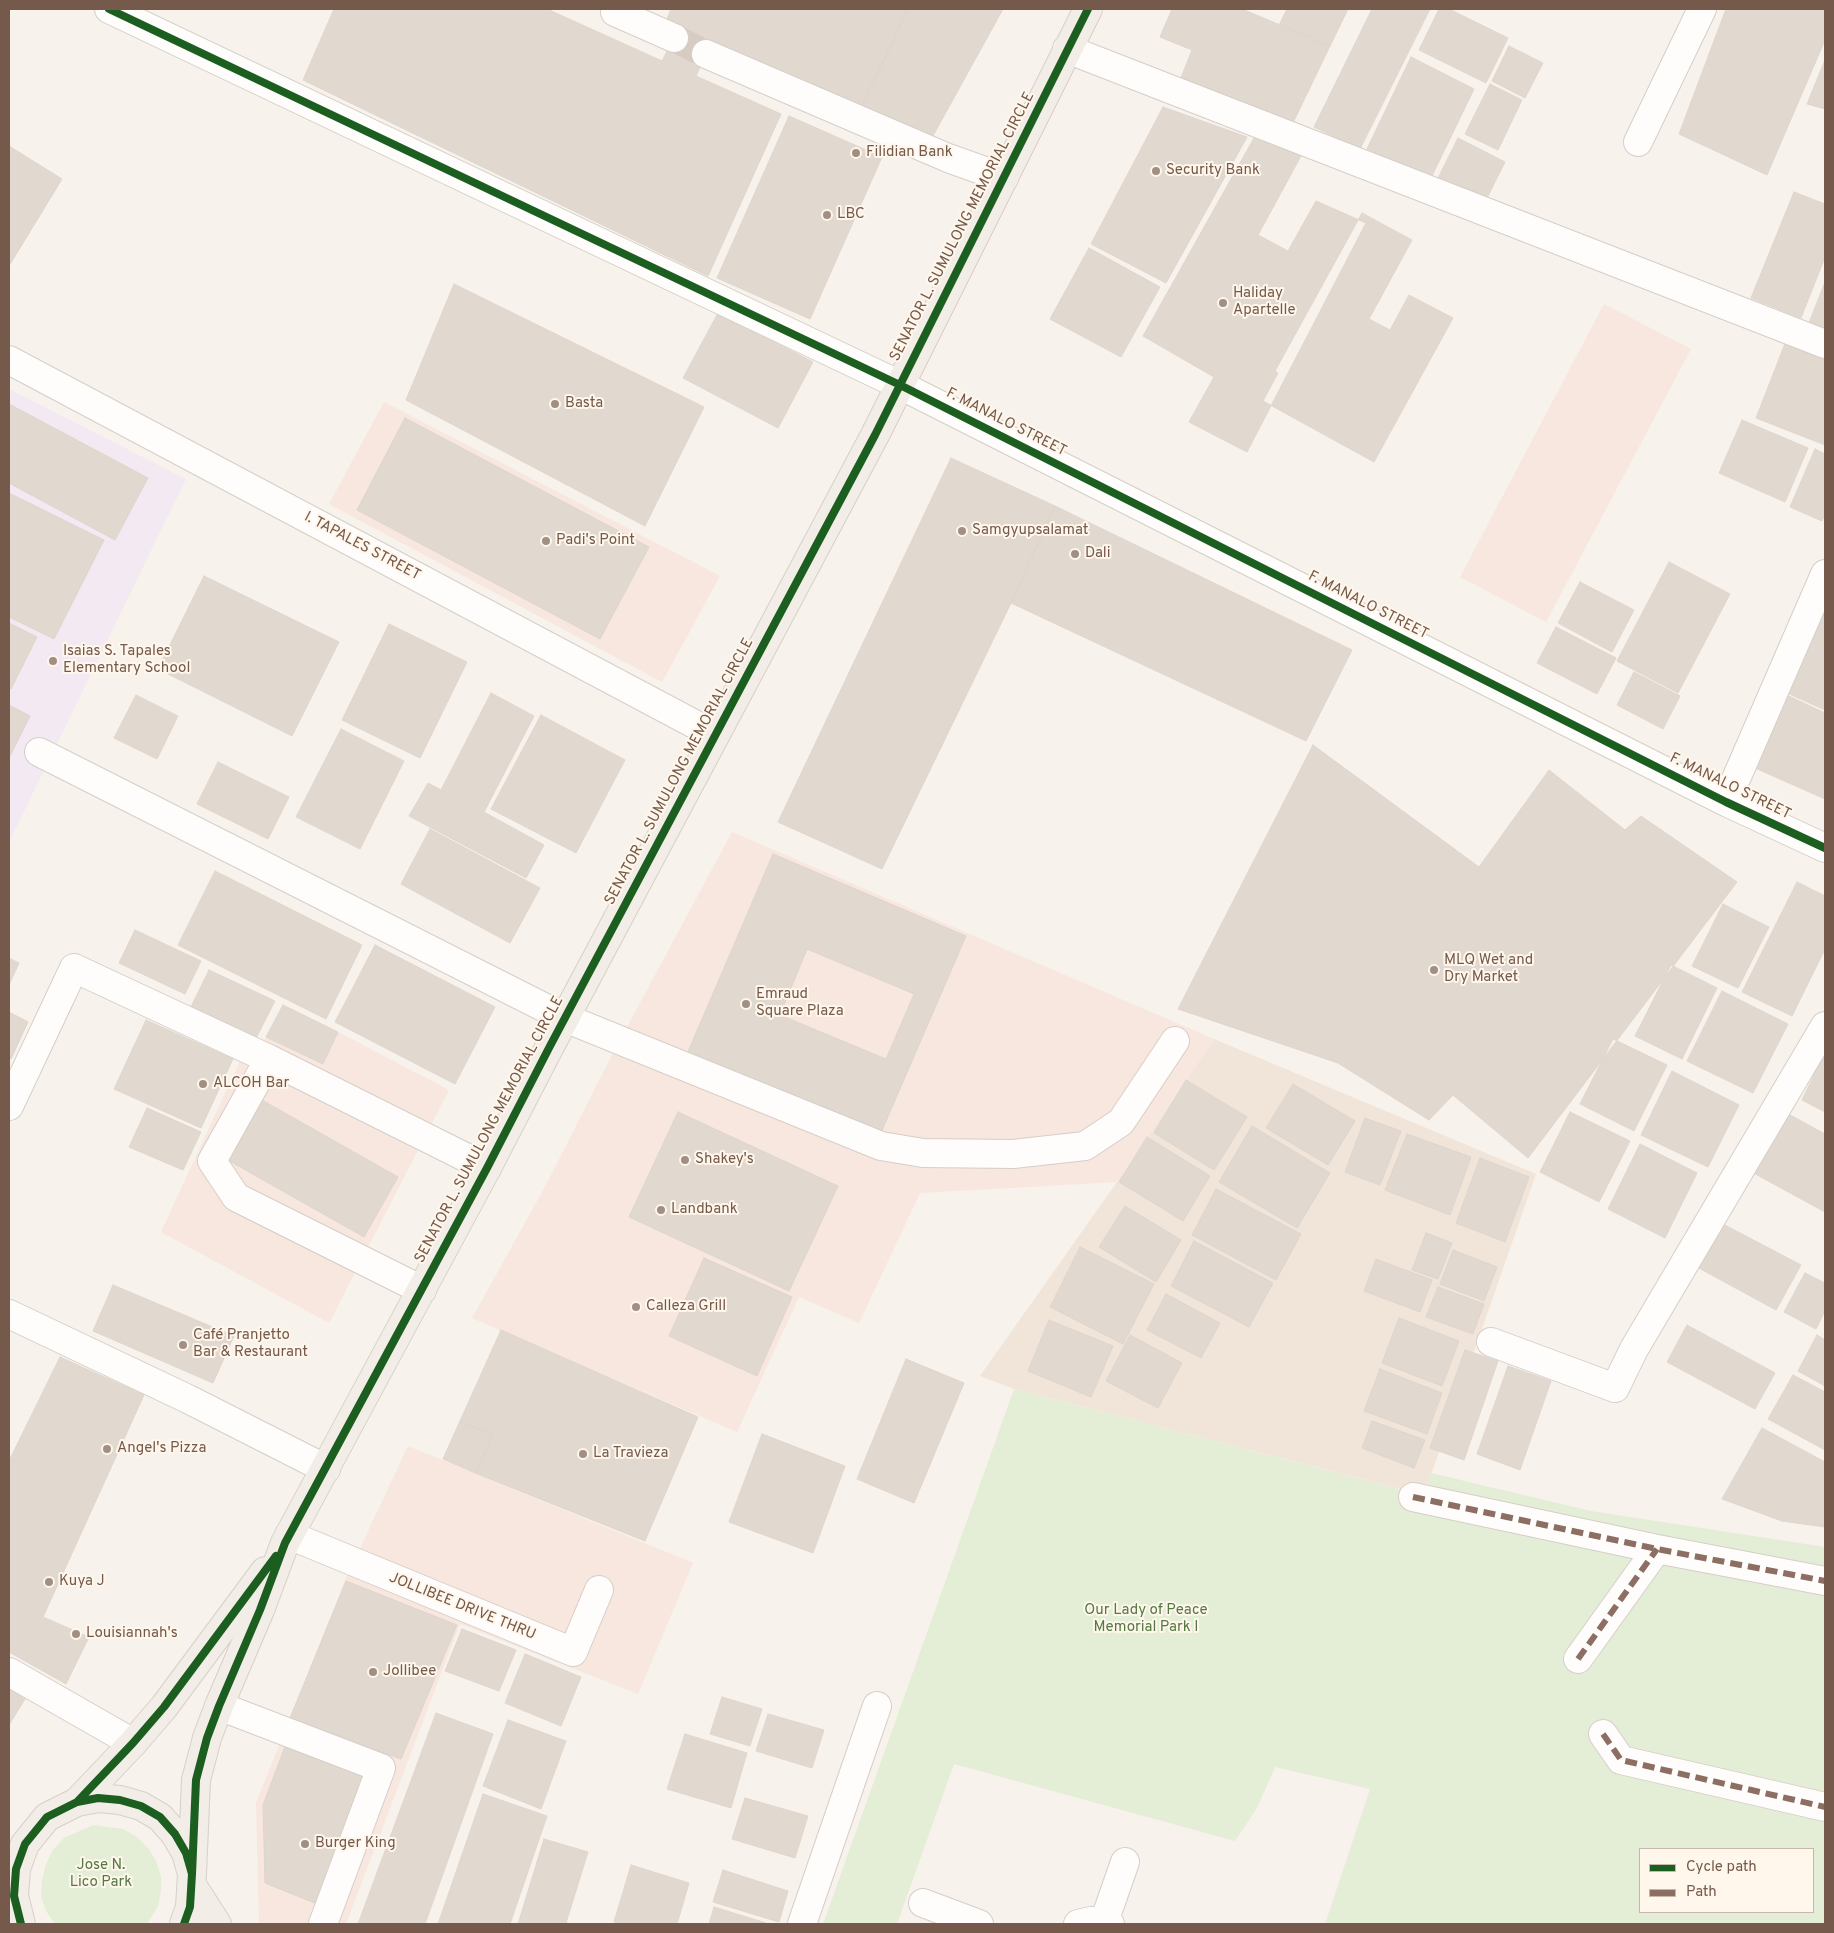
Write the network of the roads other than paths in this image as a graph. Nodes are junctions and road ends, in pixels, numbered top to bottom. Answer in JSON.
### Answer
{"nodes":[{"id":1,"x":109,"y":9,"type":"edge"},
{"id":2,"x":1088,"y":9,"type":"edge"},
{"id":3,"x":1702,"y":9,"type":"edge"},
{"id":4,"x":615,"y":12,"type":"dead end"},
{"id":5,"x":674,"y":38,"type":"tunnel mouth"},
{"id":6,"x":1067,"y":49,"type":"junction"},
{"id":7,"x":706,"y":54,"type":"tunnel mouth"},
{"id":8,"x":1638,"y":142,"type":"dead end"},
{"id":9,"x":1004,"y":178,"type":"junction"},
{"id":10,"x":1825,"y":344,"type":"edge"},
{"id":11,"x":9,"y":360,"type":"edge"},
{"id":12,"x":900,"y":385,"type":"junction"},
{"id":13,"x":1825,"y":574,"type":"edge"},
{"id":14,"x":715,"y":736,"type":"junction"},
{"id":15,"x":39,"y":752,"type":"dead end"},
{"id":16,"x":1726,"y":802,"type":"junction"},
{"id":17,"x":1825,"y":848,"type":"edge"},
{"id":18,"x":565,"y":1018,"type":"junction"},
{"id":19,"x":1825,"y":1026,"type":"edge"},
{"id":20,"x":1175,"y":1041,"type":"dead end"},
{"id":21,"x":269,"y":1059,"type":"junction"},
{"id":22,"x":9,"y":1106,"type":"edge"},
{"id":23,"x":487,"y":1168,"type":"junction"},
{"id":24,"x":422,"y":1290,"type":"junction"},
{"id":25,"x":9,"y":1314,"type":"edge"},
{"id":26,"x":1491,"y":1342,"type":"dead end"},
{"id":27,"x":326,"y":1469,"type":"junction"},
{"id":28,"x":1413,"y":1498,"type":"dead end"},
{"id":29,"x":287,"y":1540,"type":"junction"},
{"id":30,"x":1657,"y":1549,"type":"junction"},
{"id":31,"x":1825,"y":1581,"type":"edge"},
{"id":32,"x":599,"y":1590,"type":"dead end"},
{"id":33,"x":1578,"y":1659,"type":"dead end"},
{"id":34,"x":9,"y":1672,"type":"edge"},
{"id":35,"x":219,"y":1706,"type":"junction"},
{"id":36,"x":877,"y":1706,"type":"dead end"},
{"id":37,"x":1603,"y":1734,"type":"dead end"},
{"id":38,"x":133,"y":1744,"type":"junction"},
{"id":39,"x":77,"y":1802,"type":"junction"},
{"id":40,"x":1825,"y":1807,"type":"edge"},
{"id":41,"x":17,"y":1851,"type":"edge"},
{"id":42,"x":1125,"y":1862,"type":"dead end"},
{"id":43,"x":192,"y":1880,"type":"junction"},
{"id":44,"x":923,"y":1904,"type":"dead end"},
{"id":45,"x":1107,"y":1923,"type":"edge"},
{"id":46,"x":20,"y":1924,"type":"edge"},
{"id":47,"x":184,"y":1924,"type":"edge"},
{"id":48,"x":218,"y":1924,"type":"edge"},
{"id":49,"x":323,"y":1924,"type":"edge"},
{"id":50,"x":802,"y":1924,"type":"edge"},
{"id":51,"x":979,"y":1924,"type":"edge"},
{"id":52,"x":1078,"y":1924,"type":"edge"}],
"edges":[{"from":1,"to":12,"type":"street","name":"F. MANALO STREET"},
{"from":2,"to":6,"type":"main road","name":"SENATOR L. SUMULONG MEMORIAL CIRCLE"},
{"from":3,"to":8,"type":"street"},
{"from":4,"to":5,"type":"street"},
{"from":6,"to":9,"type":"main road","name":"SENATOR L. SUMULONG MEMORIAL CIRCLE"},
{"from":6,"to":10,"type":"street"},
{"from":7,"to":9,"type":"street"},
{"from":9,"to":12,"type":"main road","name":"SENATOR L. SUMULONG MEMORIAL CIRCLE"},
{"from":11,"to":14,"type":"street","name":"I. TAPALES STREET"},
{"from":12,"to":14,"type":"main road","name":"SENATOR L. SUMULONG MEMORIAL CIRCLE"},
{"from":12,"to":16,"type":"street","name":"F. MANALO STREET"},
{"from":13,"to":16,"type":"street"},
{"from":14,"to":18,"type":"main road","name":"SENATOR L. SUMULONG MEMORIAL CIRCLE"},
{"from":15,"to":18,"type":"street"},
{"from":16,"to":17,"type":"street","name":"F. MANALO STREET"},
{"from":18,"to":20,"type":"street"},
{"from":18,"to":23,"type":"main road","name":"SENATOR L. SUMULONG MEMORIAL CIRCLE"},
{"from":19,"to":26,"type":"street"},
{"from":21,"to":22,"type":"street"},
{"from":21,"to":23,"type":"street"},
{"from":21,"to":24,"type":"street"},
{"from":23,"to":24,"type":"main road","name":"SENATOR L. SUMULONG MEMORIAL CIRCLE"},
{"from":24,"to":27,"type":"main road","name":"SENATOR L. SUMULONG MEMORIAL CIRCLE"},
{"from":25,"to":27,"type":"street"},
{"from":27,"to":29,"type":"main road","name":"SENATOR L. SUMULONG MEMORIAL CIRCLE"},
{"from":28,"to":30,"type":"street"},
{"from":29,"to":32,"type":"street","name":"JOLLIBEE DRIVE THRU"},
{"from":29,"to":35,"type":"main road","name":"SENATOR L. SUMULONG MEMORIAL CIRCLE"},
{"from":29,"to":38,"type":"main road","name":"SENATOR L. SUMULONG MEMORIAL CIRCLE"},
{"from":30,"to":31,"type":"street"},
{"from":30,"to":33,"type":"street"},
{"from":34,"to":38,"type":"street"},
{"from":35,"to":43,"type":"main road","name":"SENATOR L. SUMULONG MEMORIAL CIRCLE"},
{"from":35,"to":49,"type":"street"},
{"from":36,"to":50,"type":"street"},
{"from":37,"to":40,"type":"street"},
{"from":38,"to":39,"type":"main road","name":"SENATOR L. SUMULONG MEMORIAL CIRCLE"},
{"from":39,"to":41,"type":"main road"},
{"from":39,"to":43,"type":"main road"},
{"from":41,"to":46,"type":"main road"},
{"from":42,"to":45,"type":"street"},
{"from":43,"to":47,"type":"main road","name":"SENATOR L. SUMULONG MEMORIAL CIRCLE"},
{"from":43,"to":48,"type":"main road"},
{"from":44,"to":51,"type":"street"},
{"from":45,"to":52,"type":"street"}]}
